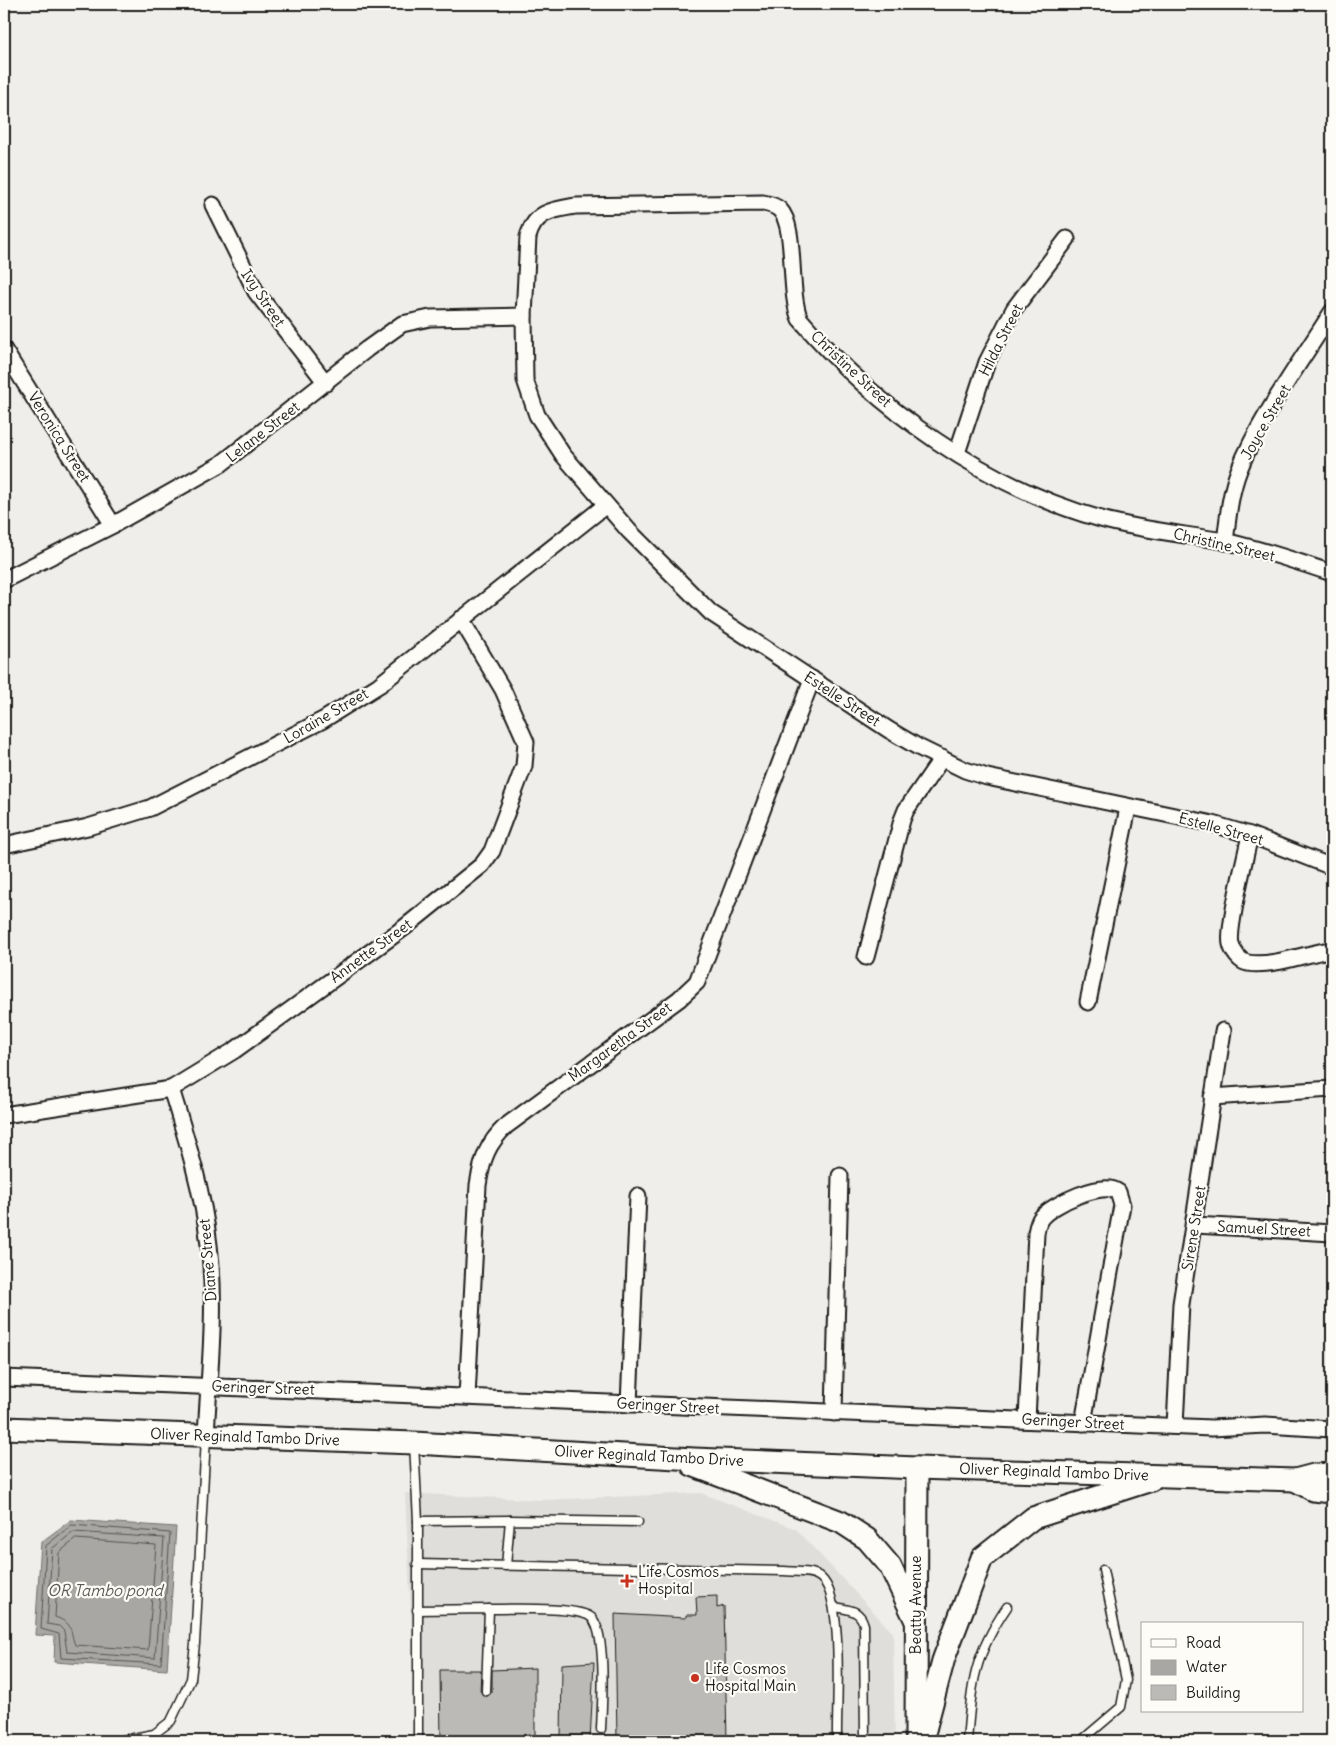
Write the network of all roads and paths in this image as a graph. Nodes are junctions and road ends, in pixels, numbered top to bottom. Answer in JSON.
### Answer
{"nodes":[{"id":1,"x":213,"y":205,"type":"dead end"},
{"id":2,"x":1067,"y":239,"type":"dead end"},
{"id":3,"x":1332,"y":312,"type":"edge"},
{"id":4,"x":524,"y":316,"type":"junction"},
{"id":5,"x":4,"y":350,"type":"edge"},
{"id":6,"x":326,"y":383,"type":"junction"},
{"id":7,"x":957,"y":453,"type":"junction"},
{"id":8,"x":606,"y":505,"type":"junction"},
{"id":9,"x":113,"y":525,"type":"junction"},
{"id":10,"x":1225,"y":542,"type":"junction"},
{"id":11,"x":1332,"y":573,"type":"edge"},
{"id":12,"x":4,"y":580,"type":"edge"},
{"id":13,"x":462,"y":618,"type":"junction"},
{"id":14,"x":812,"y":679,"type":"junction"},
{"id":15,"x":942,"y":758,"type":"junction"},
{"id":16,"x":1128,"y":808,"type":"junction"},
{"id":17,"x":1250,"y":835,"type":"junction"},
{"id":18,"x":4,"y":845,"type":"edge"},
{"id":19,"x":1332,"y":867,"type":"edge"},
{"id":20,"x":1324,"y":951,"type":"dead end"},
{"id":21,"x":866,"y":957,"type":"dead end"},
{"id":22,"x":1088,"y":1002,"type":"dead end"},
{"id":23,"x":1223,"y":1031,"type":"dead end"},
{"id":24,"x":1332,"y":1088,"type":"edge"},
{"id":25,"x":171,"y":1089,"type":"junction"},
{"id":26,"x":1212,"y":1097,"type":"junction"},
{"id":27,"x":4,"y":1115,"type":"edge"},
{"id":28,"x":840,"y":1176,"type":"dead end"},
{"id":29,"x":638,"y":1196,"type":"dead end"},
{"id":30,"x":1195,"y":1225,"type":"junction"},
{"id":31,"x":1332,"y":1232,"type":"edge"},
{"id":32,"x":4,"y":1378,"type":"edge"},
{"id":33,"x":208,"y":1386,"type":"junction"},
{"id":34,"x":467,"y":1397,"type":"junction"},
{"id":35,"x":629,"y":1404,"type":"junction"},
{"id":36,"x":834,"y":1413,"type":"junction"},
{"id":37,"x":1027,"y":1420,"type":"junction"},
{"id":38,"x":1083,"y":1423,"type":"junction"},
{"id":39,"x":1175,"y":1426,"type":"junction"},
{"id":40,"x":4,"y":1428,"type":"edge"},
{"id":41,"x":1332,"y":1429,"type":"edge"},
{"id":42,"x":206,"y":1436,"type":"junction"},
{"id":43,"x":414,"y":1443,"type":"junction"},
{"id":44,"x":674,"y":1458,"type":"junction"},
{"id":45,"x":917,"y":1468,"type":"junction"},
{"id":46,"x":1332,"y":1474,"type":"edge"},
{"id":47,"x":1165,"y":1476,"type":"junction"},
{"id":48,"x":1295,"y":1480,"type":"junction"},
{"id":49,"x":1332,"y":1492,"type":"edge"},
{"id":50,"x":510,"y":1520,"type":"junction"},
{"id":51,"x":418,"y":1521,"type":"junction"},
{"id":52,"x":638,"y":1522,"type":"dead end"},
{"id":53,"x":417,"y":1564,"type":"junction"},
{"id":54,"x":506,"y":1566,"type":"junction"},
{"id":55,"x":1103,"y":1570,"type":"dead end"},
{"id":56,"x":835,"y":1607,"type":"junction"},
{"id":57,"x":1007,"y":1608,"type":"dead end"},
{"id":58,"x":489,"y":1609,"type":"junction"},
{"id":59,"x":417,"y":1610,"type":"junction"},
{"id":60,"x":916,"y":1621,"type":"junction"},
{"id":61,"x":486,"y":1691,"type":"dead end"},
{"id":62,"x":601,"y":1728,"type":"dead end"},
{"id":63,"x":118,"y":1741,"type":"edge"},
{"id":64,"x":418,"y":1741,"type":"edge"},
{"id":65,"x":837,"y":1741,"type":"edge"},
{"id":66,"x":865,"y":1741,"type":"edge"},
{"id":67,"x":916,"y":1741,"type":"edge"},
{"id":68,"x":922,"y":1741,"type":"edge"},
{"id":69,"x":967,"y":1741,"type":"edge"},
{"id":70,"x":1081,"y":1741,"type":"edge"}],
"edges":[{"from":1,"to":6,"type":"street","name":"Ivy Street"},
{"from":2,"to":7,"type":"street","name":"Hilda Street"},
{"from":3,"to":10,"type":"street","name":"Joyce Street"},
{"from":4,"to":6,"type":"street","name":"Lelane Street"},
{"from":4,"to":7,"type":"street","name":"Christine Street"},
{"from":4,"to":8,"type":"street","name":"Estelle Street"},
{"from":5,"to":9,"type":"street","name":"Veronica Street"},
{"from":6,"to":9,"type":"street","name":"Lelane Street"},
{"from":7,"to":10,"type":"street","name":"Christine Street"},
{"from":8,"to":13,"type":"street","name":"Loraine Street"},
{"from":8,"to":14,"type":"street","name":"Estelle Street"},
{"from":9,"to":12,"type":"street","name":"Lelane Street"},
{"from":10,"to":11,"type":"street","name":"Christine Street"},
{"from":13,"to":18,"type":"street","name":"Loraine Street"},
{"from":13,"to":25,"type":"street","name":"Annette Street"},
{"from":14,"to":15,"type":"street","name":"Estelle Street"},
{"from":14,"to":34,"type":"street","name":"Margaretha Street"},
{"from":15,"to":16,"type":"street","name":"Estelle Street"},
{"from":15,"to":21,"type":"street"},
{"from":16,"to":17,"type":"street","name":"Estelle Street"},
{"from":16,"to":22,"type":"street"},
{"from":17,"to":19,"type":"street","name":"Estelle Street"},
{"from":17,"to":20,"type":"street"},
{"from":23,"to":26,"type":"street","name":"Sirene Street"},
{"from":24,"to":26,"type":"street"},
{"from":25,"to":27,"type":"street","name":"Annette Street"},
{"from":25,"to":33,"type":"street","name":"Diane Street"},
{"from":26,"to":30,"type":"street","name":"Sirene Street"},
{"from":28,"to":36,"type":"street"},
{"from":29,"to":35,"type":"street"},
{"from":30,"to":31,"type":"street","name":"Samuel Street"},
{"from":30,"to":39,"type":"street","name":"Sirene Street"},
{"from":32,"to":33,"type":"street","name":"Geringer Street"},
{"from":33,"to":34,"type":"street","name":"Geringer Street"},
{"from":33,"to":42,"type":"street","name":"Diane Street"},
{"from":34,"to":35,"type":"street","name":"Geringer Street"},
{"from":35,"to":36,"type":"street","name":"Geringer Street"},
{"from":36,"to":37,"type":"street","name":"Geringer Street"},
{"from":37,"to":38,"type":"street","name":"Geringer Street"},
{"from":37,"to":38,"type":"street"},
{"from":38,"to":39,"type":"street","name":"Geringer Street"},
{"from":39,"to":41,"type":"street","name":"Geringer Street"},
{"from":40,"to":42,"type":"main road","name":"Oliver Reginald Tambo Drive"},
{"from":42,"to":43,"type":"main road","name":"Oliver Reginald Tambo Drive"},
{"from":42,"to":63,"type":"lane"},
{"from":43,"to":44,"type":"main road","name":"Oliver Reginald Tambo Drive"},
{"from":43,"to":51,"type":"lane"},
{"from":44,"to":45,"type":"main road","name":"Oliver Reginald Tambo Drive"},
{"from":44,"to":60,"type":"main road"},
{"from":45,"to":47,"type":"main road","name":"Oliver Reginald Tambo Drive"},
{"from":45,"to":60,"type":"main road","name":"Beatty Avenue"},
{"from":46,"to":48,"type":"main road","name":"Oliver Reginald Tambo Drive"},
{"from":47,"to":48,"type":"main road","name":"Oliver Reginald Tambo Drive"},
{"from":47,"to":68,"type":"main road"},
{"from":48,"to":49,"type":"main road","name":"Oliver Reginald Tambo Drive"},
{"from":50,"to":51,"type":"lane"},
{"from":50,"to":52,"type":"lane"},
{"from":50,"to":54,"type":"lane"},
{"from":51,"to":53,"type":"lane"},
{"from":53,"to":54,"type":"lane"},
{"from":53,"to":59,"type":"lane"},
{"from":54,"to":56,"type":"lane"},
{"from":55,"to":70,"type":"lane"},
{"from":56,"to":65,"type":"lane"},
{"from":56,"to":66,"type":"lane"},
{"from":57,"to":69,"type":"lane"},
{"from":58,"to":59,"type":"lane"},
{"from":58,"to":61,"type":"lane"},
{"from":58,"to":62,"type":"lane"},
{"from":59,"to":64,"type":"lane"},
{"from":60,"to":67,"type":"main road","name":"Beatty Avenue"}]}
